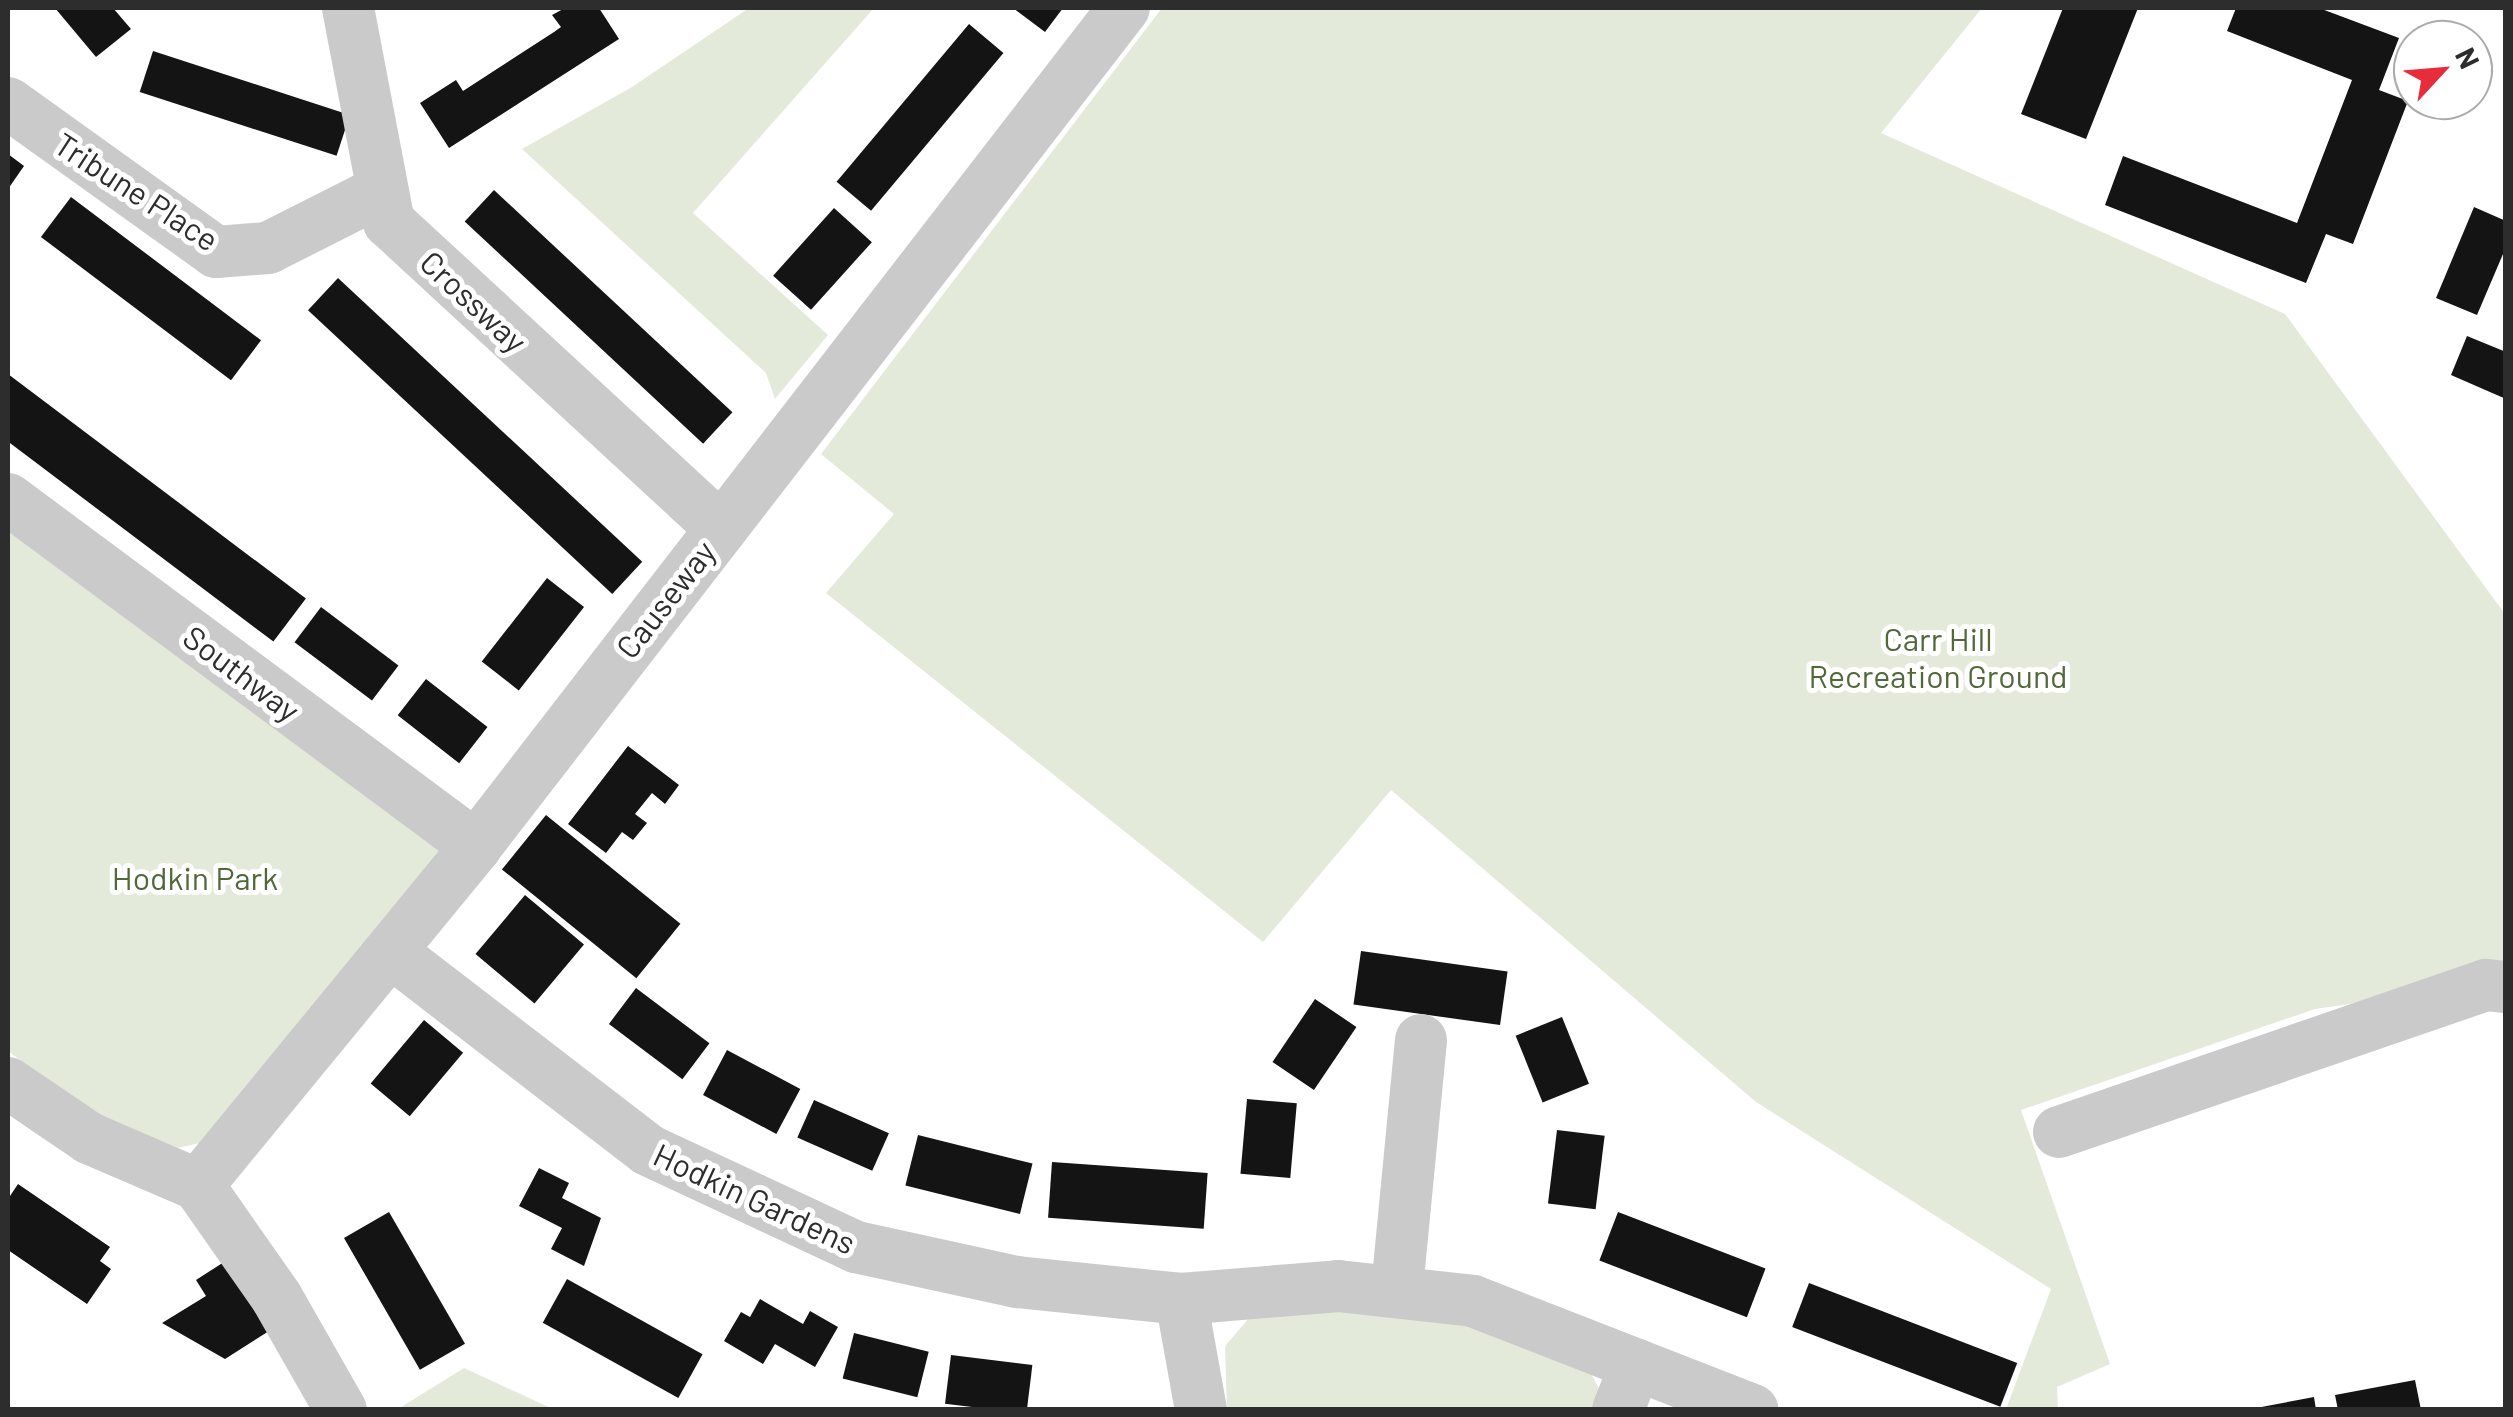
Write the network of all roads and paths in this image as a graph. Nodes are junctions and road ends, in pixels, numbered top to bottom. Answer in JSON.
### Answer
{"nodes":[{"id":1,"x":348,"y":8,"type":"edge"},
{"id":2,"x":1124,"y":8,"type":"edge"},
{"id":3,"x":8,"y":103,"type":"edge"},
{"id":4,"x":381,"y":191,"type":"junction"},
{"id":5,"x":8,"y":499,"type":"edge"},
{"id":6,"x":721,"y":528,"type":"junction"},
{"id":7,"x":476,"y":846,"type":"junction"},
{"id":8,"x":391,"y":952,"type":"junction"},
{"id":9,"x":2506,"y":987,"type":"edge"},
{"id":10,"x":1421,"y":1040,"type":"dead end"},
{"id":11,"x":8,"y":1083,"type":"edge"},
{"id":12,"x":2059,"y":1132,"type":"dead end"},
{"id":13,"x":198,"y":1185,"type":"junction"},
{"id":14,"x":1397,"y":1289,"type":"junction"},
{"id":15,"x":1182,"y":1299,"type":"junction"},
{"id":16,"x":1627,"y":1387,"type":"edge"},
{"id":17,"x":341,"y":1410,"type":"edge"},
{"id":18,"x":1201,"y":1410,"type":"edge"},
{"id":19,"x":1752,"y":1410,"type":"edge"}],
"edges":[{"from":1,"to":4,"type":"street","name":"Crossway"},
{"from":2,"to":6,"type":"street","name":"Causeway"},
{"from":3,"to":4,"type":"street","name":"Tribune Place"},
{"from":4,"to":6,"type":"street","name":"Crossway"},
{"from":5,"to":7,"type":"street","name":"Southway"},
{"from":6,"to":7,"type":"street","name":"Causeway"},
{"from":7,"to":8,"type":"street","name":"Causeway"},
{"from":8,"to":13,"type":"street","name":"Causeway"},
{"from":8,"to":15,"type":"street","name":"Hodkin Gardens"},
{"from":9,"to":12,"type":"street"},
{"from":10,"to":14,"type":"street"},
{"from":11,"to":13,"type":"street"},
{"from":13,"to":17,"type":"street"},
{"from":14,"to":15,"type":"street","name":"Hodkin Gardens"},
{"from":14,"to":16,"type":"street","name":"Hodkin Gardens"},
{"from":15,"to":18,"type":"street"},
{"from":16,"to":19,"type":"street","name":"Hodkin Gardens"}]}
